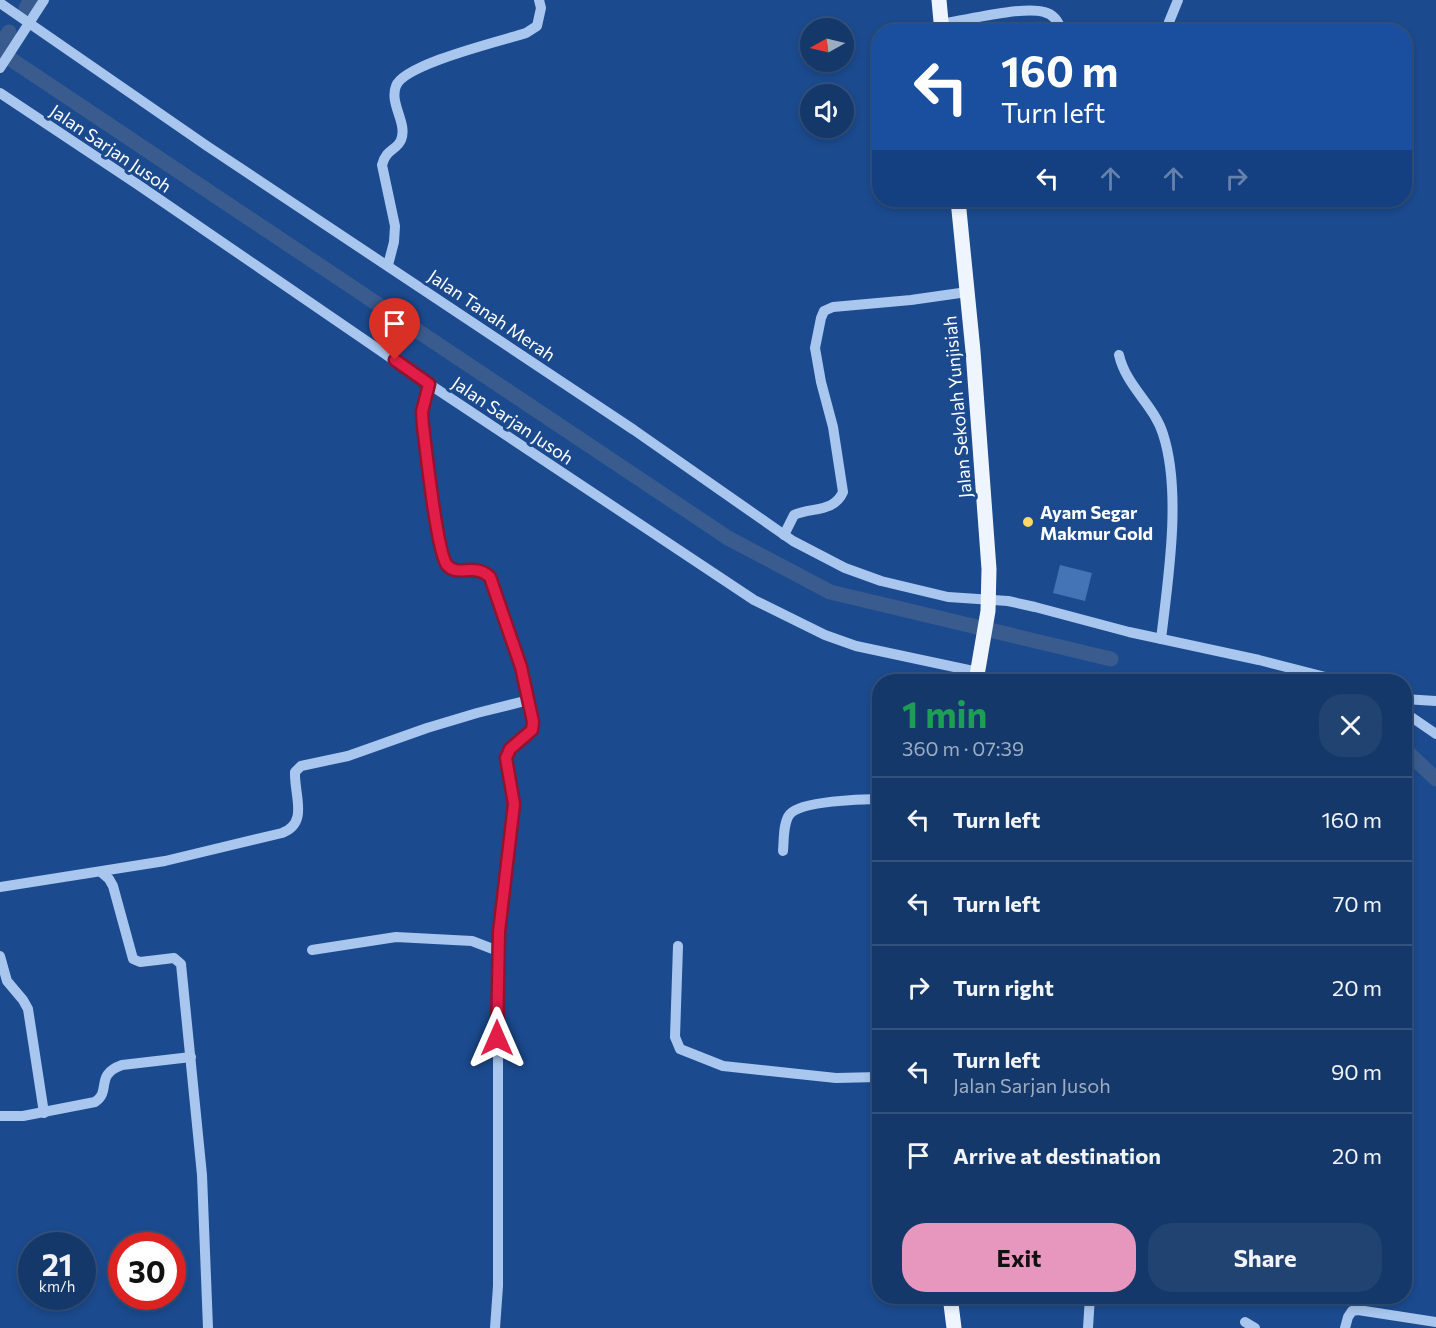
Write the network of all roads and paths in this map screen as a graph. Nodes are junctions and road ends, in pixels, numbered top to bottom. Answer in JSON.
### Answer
{"nodes":[{"id":1,"x":44,"y":0,"type":"edge"},
{"id":2,"x":539,"y":0,"type":"edge"},
{"id":3,"x":939,"y":0,"type":"edge"},
{"id":4,"x":1178,"y":0,"type":"edge"},
{"id":5,"x":6,"y":4,"type":"edge"},
{"id":6,"x":29,"y":23,"type":"junction"},
{"id":7,"x":942,"y":24,"type":"edge"},
{"id":8,"x":958,"y":24,"type":"edge"},
{"id":9,"x":1059,"y":24,"type":"edge"},
{"id":10,"x":1168,"y":24,"type":"edge"},
{"id":11,"x":0,"y":68,"type":"edge"},
{"id":12,"x":0,"y":93,"type":"edge"},
{"id":13,"x":959,"y":207,"type":"edge"},
{"id":14,"x":388,"y":265,"type":"junction"},
{"id":15,"x":967,"y":292,"type":"junction"},
{"id":16,"x":1119,"y":355,"type":"dead end"},
{"id":17,"x":429,"y":384,"type":"junction"},
{"id":18,"x":784,"y":535,"type":"junction"},
{"id":19,"x":988,"y":605,"type":"junction"},
{"id":20,"x":1161,"y":639,"type":"junction"},
{"id":21,"x":978,"y":672,"type":"edge"},
{"id":22,"x":1314,"y":674,"type":"edge"},
{"id":23,"x":529,"y":700,"type":"junction"},
{"id":24,"x":1412,"y":700,"type":"edge"},
{"id":25,"x":1436,"y":701,"type":"edge"},
{"id":26,"x":1412,"y":718,"type":"edge"},
{"id":27,"x":1436,"y":734,"type":"edge"},
{"id":28,"x":872,"y":800,"type":"edge"},
{"id":29,"x":783,"y":851,"type":"dead end"},
{"id":30,"x":101,"y":872,"type":"junction"},
{"id":31,"x":0,"y":887,"type":"edge"},
{"id":32,"x":678,"y":946,"type":"dead end"},
{"id":33,"x":312,"y":950,"type":"dead end"},
{"id":34,"x":498,"y":951,"type":"junction"},
{"id":35,"x":0,"y":956,"type":"edge"},
{"id":36,"x":191,"y":1057,"type":"junction"},
{"id":37,"x":872,"y":1077,"type":"edge"},
{"id":38,"x":44,"y":1113,"type":"junction"},
{"id":39,"x":0,"y":1116,"type":"edge"},
{"id":40,"x":951,"y":1304,"type":"edge"},
{"id":41,"x":1090,"y":1304,"type":"edge"},
{"id":42,"x":1245,"y":1322,"type":"dead end"},
{"id":43,"x":1436,"y":1322,"type":"edge"},
{"id":44,"x":208,"y":1328,"type":"edge"},
{"id":45,"x":495,"y":1328,"type":"edge"},
{"id":46,"x":954,"y":1328,"type":"edge"},
{"id":47,"x":1088,"y":1328,"type":"edge"},
{"id":48,"x":1255,"y":1328,"type":"edge"},
{"id":49,"x":1345,"y":1328,"type":"edge"}],
"edges":[{"from":1,"to":6,"type":"street"},
{"from":2,"to":14,"type":"street"},
{"from":3,"to":7,"type":"main road"},
{"from":4,"to":10,"type":"street"},
{"from":5,"to":6,"type":"street","name":"Jalan Tanah Merah"},
{"from":6,"to":11,"type":"street"},
{"from":6,"to":14,"type":"street","name":"Jalan Tanah Merah"},
{"from":8,"to":9,"type":"street"},
{"from":12,"to":17,"type":"street","name":"Jalan Sarjan Jusoh"},
{"from":13,"to":15,"type":"main road","name":"Jalan Sekolah Yunjisiah"},
{"from":14,"to":18,"type":"street","name":"Jalan Tanah Merah"},
{"from":15,"to":18,"type":"street"},
{"from":15,"to":19,"type":"main road","name":"Jalan Sekolah Yunjisiah"},
{"from":16,"to":20,"type":"street"},
{"from":17,"to":21,"type":"street","name":"Jalan Sarjan Jusoh"},
{"from":17,"to":23,"type":"street"},
{"from":18,"to":19,"type":"street","name":"Jalan Tanah Merah"},
{"from":19,"to":20,"type":"street","name":"Jalan Tanah Merah"},
{"from":19,"to":21,"type":"main road","name":"Jalan Sekolah Yunjisiah"},
{"from":20,"to":22,"type":"street","name":"Jalan Tanah Merah"},
{"from":23,"to":30,"type":"street"},
{"from":23,"to":34,"type":"street"},
{"from":24,"to":25,"type":"street"},
{"from":26,"to":27,"type":"street"},
{"from":28,"to":29,"type":"street"},
{"from":30,"to":31,"type":"street"},
{"from":30,"to":36,"type":"street"},
{"from":32,"to":37,"type":"street"},
{"from":33,"to":34,"type":"street"},
{"from":34,"to":45,"type":"street"},
{"from":35,"to":38,"type":"street"},
{"from":36,"to":38,"type":"street"},
{"from":36,"to":44,"type":"street"},
{"from":38,"to":39,"type":"street"},
{"from":40,"to":46,"type":"main road"},
{"from":41,"to":47,"type":"street"},
{"from":42,"to":48,"type":"street"},
{"from":43,"to":49,"type":"street"}]}
